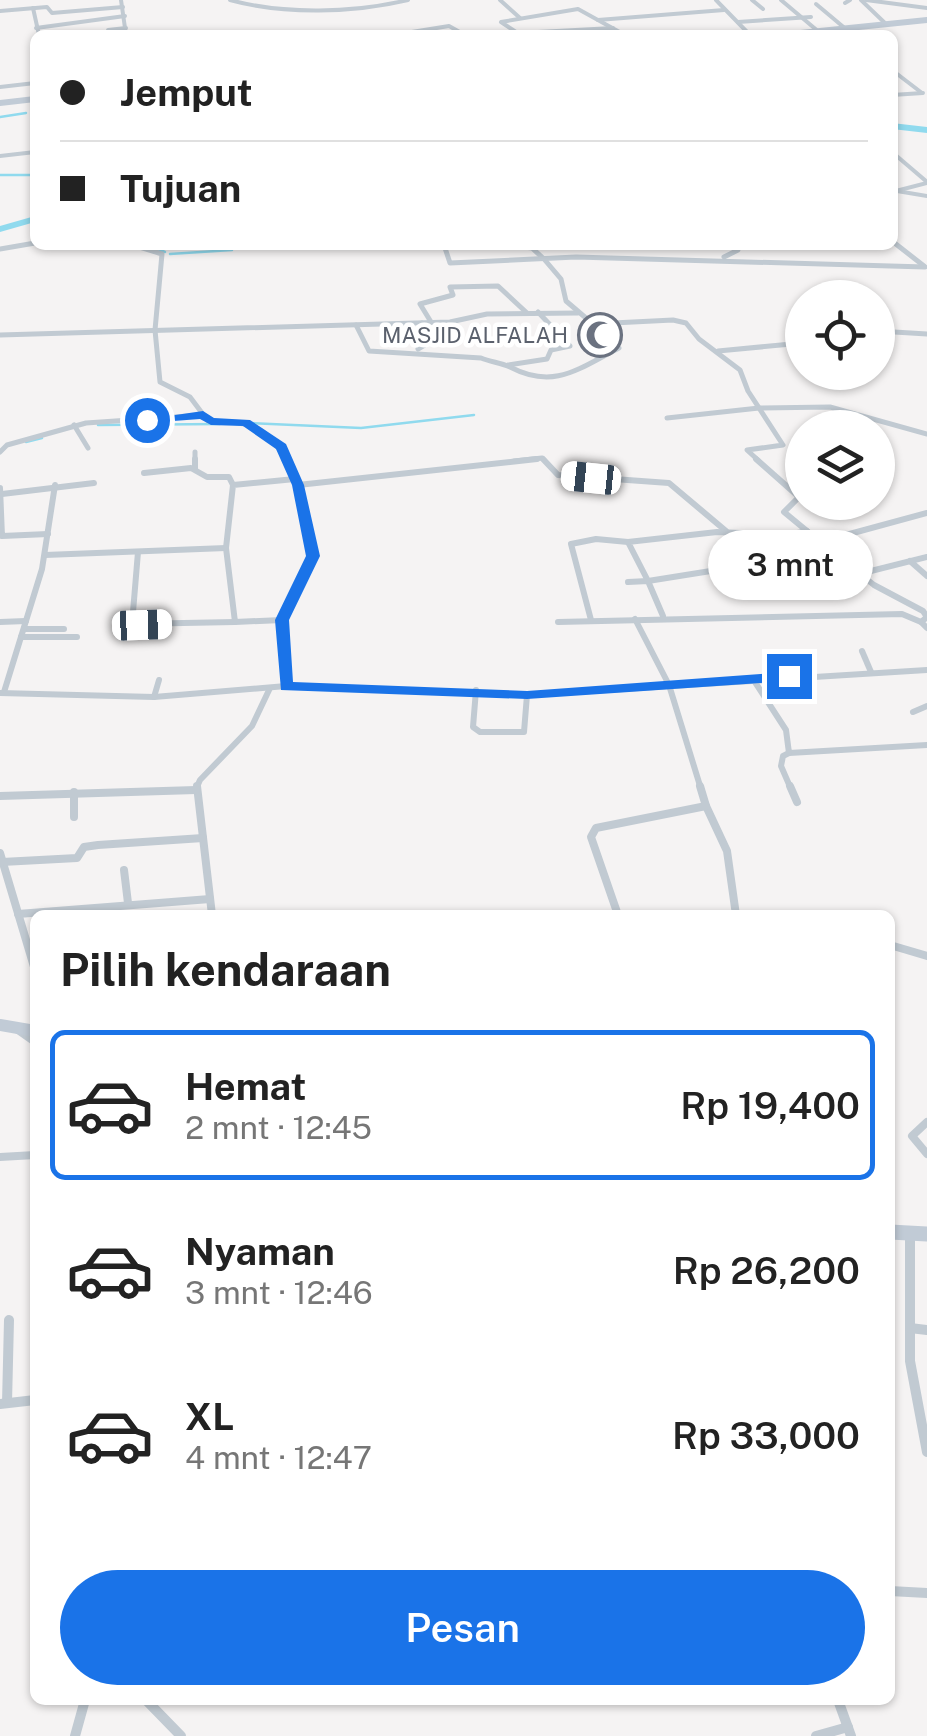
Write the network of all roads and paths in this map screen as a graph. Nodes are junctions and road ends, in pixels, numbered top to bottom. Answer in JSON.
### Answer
{"nodes":[{"id":1,"x":121,"y":0,"type":"edge"},
{"id":2,"x":230,"y":0,"type":"edge"},
{"id":3,"x":500,"y":0,"type":"edge"},
{"id":4,"x":716,"y":0,"type":"edge"},
{"id":5,"x":752,"y":0,"type":"edge"},
{"id":6,"x":781,"y":0,"type":"edge"},
{"id":7,"x":864,"y":0,"type":"edge"},
{"id":8,"x":358,"y":3,"type":"edge"},
{"id":9,"x":408,"y":3,"type":"edge"},
{"id":10,"x":816,"y":4,"type":"dead end"},
{"id":11,"x":368,"y":6,"type":"junction"},
{"id":12,"x":123,"y":7,"type":"junction"},
{"id":13,"x":927,"y":8,"type":"edge"},
{"id":14,"x":1,"y":9,"type":"edge"},
{"id":15,"x":763,"y":9,"type":"dead end"},
{"id":16,"x":724,"y":10,"type":"junction"},
{"id":17,"x":34,"y":11,"type":"junction"},
{"id":18,"x":378,"y":12,"type":"dead end"},
{"id":19,"x":124,"y":16,"type":"junction"},
{"id":20,"x":811,"y":17,"type":"dead end"},
{"id":21,"x":520,"y":18,"type":"junction"},
{"id":22,"x":799,"y":18,"type":"junction"},
{"id":23,"x":598,"y":20,"type":"junction"},
{"id":24,"x":927,"y":20,"type":"edge"},
{"id":25,"x":53,"y":21,"type":"dead end"},
{"id":26,"x":486,"y":22,"type":"dead end"},
{"id":27,"x":501,"y":22,"type":"junction"},
{"id":28,"x":738,"y":22,"type":"junction"},
{"id":29,"x":470,"y":24,"type":"dead end"},
{"id":30,"x":886,"y":24,"type":"junction"},
{"id":31,"x":58,"y":26,"type":"junction"},
{"id":32,"x":456,"y":26,"type":"junction"},
{"id":33,"x":613,"y":28,"type":"junction"},
{"id":34,"x":38,"y":30,"type":"edge"},
{"id":35,"x":45,"y":30,"type":"edge"},
{"id":36,"x":126,"y":30,"type":"edge"},
{"id":37,"x":424,"y":30,"type":"edge"},
{"id":38,"x":455,"y":30,"type":"edge"},
{"id":39,"x":514,"y":30,"type":"edge"},
{"id":40,"x":596,"y":30,"type":"edge"},
{"id":41,"x":616,"y":30,"type":"edge"},
{"id":42,"x":745,"y":30,"type":"edge"},
{"id":43,"x":817,"y":30,"type":"edge"},
{"id":44,"x":848,"y":30,"type":"edge"},
{"id":45,"x":859,"y":30,"type":"edge"},
{"id":46,"x":898,"y":75,"type":"edge"},
{"id":47,"x":898,"y":79,"type":"edge"},
{"id":48,"x":903,"y":79,"type":"junction"},
{"id":49,"x":30,"y":84,"type":"edge"},
{"id":50,"x":0,"y":87,"type":"edge"},
{"id":51,"x":925,"y":93,"type":"edge"},
{"id":52,"x":898,"y":95,"type":"edge"},
{"id":53,"x":30,"y":100,"type":"edge"},
{"id":54,"x":0,"y":103,"type":"edge"},
{"id":55,"x":901,"y":149,"type":"dead end"},
{"id":56,"x":898,"y":150,"type":"edge"},
{"id":57,"x":30,"y":153,"type":"edge"},
{"id":58,"x":0,"y":156,"type":"edge"},
{"id":59,"x":898,"y":157,"type":"edge"},
{"id":60,"x":927,"y":188,"type":"edge"},
{"id":61,"x":898,"y":191,"type":"edge"},
{"id":62,"x":898,"y":191,"type":"edge"},
{"id":63,"x":30,"y":244,"type":"edge"},
{"id":64,"x":898,"y":246,"type":"edge"},
{"id":65,"x":0,"y":249,"type":"edge"},
{"id":66,"x":149,"y":250,"type":"edge"},
{"id":67,"x":445,"y":250,"type":"edge"},
{"id":68,"x":534,"y":250,"type":"edge"},
{"id":69,"x":688,"y":250,"type":"edge"},
{"id":70,"x":738,"y":250,"type":"edge"},
{"id":71,"x":689,"y":258,"type":"junction"},
{"id":72,"x":708,"y":259,"type":"junction"},
{"id":73,"x":543,"y":260,"type":"junction"},
{"id":74,"x":926,"y":267,"type":"edge"},
{"id":75,"x":527,"y":312,"type":"junction"},
{"id":76,"x":538,"y":312,"type":"junction"},
{"id":77,"x":578,"y":313,"type":"junction"},
{"id":78,"x":422,"y":322,"type":"junction"},
{"id":79,"x":431,"y":322,"type":"junction"},
{"id":80,"x":356,"y":325,"type":"junction"},
{"id":81,"x":602,"y":326,"type":"junction"},
{"id":82,"x":155,"y":330,"type":"junction"},
{"id":83,"x":895,"y":332,"type":"edge"},
{"id":84,"x":927,"y":334,"type":"edge"},
{"id":85,"x":0,"y":335,"type":"edge"},
{"id":86,"x":785,"y":344,"type":"edge"},
{"id":87,"x":418,"y":350,"type":"dead end"},
{"id":88,"x":718,"y":350,"type":"junction"},
{"id":89,"x":508,"y":365,"type":"junction"},
{"id":90,"x":140,"y":404,"type":"dead end"},
{"id":91,"x":760,"y":408,"type":"junction"},
{"id":92,"x":203,"y":415,"type":"junction"},
{"id":93,"x":667,"y":418,"type":"dead end"},
{"id":94,"x":147,"y":420,"type":"junction"},
{"id":95,"x":74,"y":425,"type":"junction"},
{"id":96,"x":927,"y":434,"type":"edge"},
{"id":97,"x":88,"y":448,"type":"dead end"},
{"id":98,"x":0,"y":452,"type":"edge"},
{"id":99,"x":195,"y":452,"type":"dead end"},
{"id":100,"x":195,"y":469,"type":"junction"},
{"id":101,"x":144,"y":474,"type":"dead end"},
{"id":102,"x":296,"y":482,"type":"junction"},
{"id":103,"x":94,"y":483,"type":"dead end"},
{"id":104,"x":55,"y":485,"type":"junction"},
{"id":105,"x":233,"y":485,"type":"junction"},
{"id":106,"x":1,"y":491,"type":"edge"},
{"id":107,"x":927,"y":513,"type":"edge"},
{"id":108,"x":726,"y":531,"type":"junction"},
{"id":109,"x":807,"y":531,"type":"junction"},
{"id":110,"x":48,"y":534,"type":"junction"},
{"id":111,"x":628,"y":542,"type":"junction"},
{"id":112,"x":820,"y":542,"type":"junction"},
{"id":113,"x":226,"y":548,"type":"junction"},
{"id":114,"x":138,"y":552,"type":"junction"},
{"id":115,"x":45,"y":555,"type":"junction"},
{"id":116,"x":927,"y":557,"type":"edge"},
{"id":117,"x":910,"y":562,"type":"junction"},
{"id":118,"x":858,"y":574,"type":"junction"},
{"id":119,"x":927,"y":576,"type":"edge"},
{"id":120,"x":648,"y":581,"type":"junction"},
{"id":121,"x":628,"y":582,"type":"dead end"},
{"id":122,"x":663,"y":616,"type":"junction"},
{"id":123,"x":636,"y":619,"type":"junction"},
{"id":124,"x":282,"y":620,"type":"junction"},
{"id":125,"x":591,"y":620,"type":"junction"},
{"id":126,"x":0,"y":622,"type":"edge"},
{"id":127,"x":235,"y":622,"type":"junction"},
{"id":128,"x":558,"y":622,"type":"dead end"},
{"id":129,"x":924,"y":625,"type":"edge"},
{"id":130,"x":24,"y":629,"type":"junction"},
{"id":131,"x":64,"y":629,"type":"dead end"},
{"id":132,"x":77,"y":637,"type":"dead end"},
{"id":133,"x":862,"y":651,"type":"dead end"},
{"id":134,"x":927,"y":670,"type":"edge"},
{"id":135,"x":871,"y":672,"type":"junction"},
{"id":136,"x":753,"y":679,"type":"junction"},
{"id":137,"x":158,"y":680,"type":"dead end"},
{"id":138,"x":286,"y":686,"type":"junction"},
{"id":139,"x":669,"y":686,"type":"junction"},
{"id":140,"x":270,"y":688,"type":"junction"},
{"id":141,"x":476,"y":690,"type":"junction"},
{"id":142,"x":2,"y":693,"type":"edge"},
{"id":143,"x":504,"y":693,"type":"junction"},
{"id":144,"x":527,"y":695,"type":"junction"},
{"id":145,"x":154,"y":697,"type":"junction"},
{"id":146,"x":499,"y":706,"type":"dead end"},
{"id":147,"x":927,"y":706,"type":"edge"},
{"id":148,"x":913,"y":712,"type":"dead end"},
{"id":149,"x":927,"y":745,"type":"edge"},
{"id":150,"x":788,"y":753,"type":"junction"},
{"id":151,"x":196,"y":790,"type":"junction"},
{"id":152,"x":74,"y":792,"type":"junction"},
{"id":153,"x":0,"y":796,"type":"edge"},
{"id":154,"x":797,"y":802,"type":"dead end"},
{"id":155,"x":706,"y":806,"type":"junction"},
{"id":156,"x":74,"y":817,"type":"dead end"},
{"id":157,"x":203,"y":838,"type":"junction"},
{"id":158,"x":1,"y":858,"type":"edge"},
{"id":159,"x":124,"y":870,"type":"dead end"},
{"id":160,"x":210,"y":899,"type":"junction"},
{"id":161,"x":128,"y":903,"type":"junction"},
{"id":162,"x":58,"y":910,"type":"edge"},
{"id":163,"x":211,"y":910,"type":"edge"},
{"id":164,"x":616,"y":910,"type":"edge"},
{"id":165,"x":735,"y":910,"type":"edge"},
{"id":166,"x":30,"y":913,"type":"edge"},
{"id":167,"x":18,"y":914,"type":"junction"},
{"id":168,"x":895,"y":946,"type":"edge"},
{"id":169,"x":30,"y":954,"type":"edge"},
{"id":170,"x":927,"y":956,"type":"edge"},
{"id":171,"x":0,"y":1026,"type":"edge"},
{"id":172,"x":17,"y":1029,"type":"junction"},
{"id":173,"x":30,"y":1030,"type":"edge"},
{"id":174,"x":30,"y":1038,"type":"edge"},
{"id":175,"x":927,"y":1122,"type":"edge"},
{"id":176,"x":927,"y":1154,"type":"edge"},
{"id":177,"x":30,"y":1155,"type":"edge"},
{"id":178,"x":0,"y":1157,"type":"edge"},
{"id":179,"x":895,"y":1232,"type":"edge"},
{"id":180,"x":910,"y":1234,"type":"junction"},
{"id":181,"x":927,"y":1234,"type":"edge"},
{"id":182,"x":9,"y":1320,"type":"dead end"},
{"id":183,"x":910,"y":1328,"type":"junction"},
{"id":184,"x":927,"y":1330,"type":"edge"},
{"id":185,"x":913,"y":1394,"type":"junction"},
{"id":186,"x":927,"y":1394,"type":"edge"},
{"id":187,"x":30,"y":1400,"type":"edge"},
{"id":188,"x":4,"y":1403,"type":"edge"},
{"id":189,"x":927,"y":1452,"type":"edge"},
{"id":190,"x":895,"y":1591,"type":"edge"},
{"id":191,"x":927,"y":1593,"type":"edge"},
{"id":192,"x":84,"y":1705,"type":"edge"},
{"id":193,"x":151,"y":1705,"type":"edge"},
{"id":194,"x":840,"y":1705,"type":"edge"},
{"id":195,"x":849,"y":1732,"type":"edge"},
{"id":196,"x":76,"y":1736,"type":"edge"},
{"id":197,"x":181,"y":1736,"type":"edge"},
{"id":198,"x":816,"y":1736,"type":"edge"}],
"edges":[{"from":1,"to":12,"type":"street"},
{"from":2,"to":8,"type":"street"},
{"from":3,"to":21,"type":"street"},
{"from":4,"to":16,"type":"street"},
{"from":5,"to":15,"type":"street"},
{"from":6,"to":22,"type":"street"},
{"from":7,"to":13,"type":"street"},
{"from":7,"to":30,"type":"street"},
{"from":8,"to":11,"type":"street"},
{"from":9,"to":11,"type":"street"},
{"from":10,"to":44,"type":"street"},
{"from":11,"to":18,"type":"street"},
{"from":12,"to":17,"type":"street"},
{"from":12,"to":19,"type":"street"},
{"from":14,"to":17,"type":"street"},
{"from":16,"to":23,"type":"street"},
{"from":16,"to":28,"type":"street"},
{"from":17,"to":34,"type":"street"},
{"from":19,"to":31,"type":"street"},
{"from":19,"to":36,"type":"street"},
{"from":20,"to":22,"type":"street"},
{"from":21,"to":23,"type":"street"},
{"from":21,"to":27,"type":"street"},
{"from":22,"to":28,"type":"street"},
{"from":22,"to":43,"type":"street"},
{"from":23,"to":33,"type":"street"},
{"from":24,"to":30,"type":"main road"},
{"from":25,"to":31,"type":"street"},
{"from":26,"to":27,"type":"street"},
{"from":27,"to":39,"type":"street"},
{"from":28,"to":42,"type":"street"},
{"from":29,"to":32,"type":"street"},
{"from":30,"to":45,"type":"main road"},
{"from":31,"to":35,"type":"street"},
{"from":32,"to":37,"type":"street"},
{"from":32,"to":38,"type":"street"},
{"from":33,"to":40,"type":"street"},
{"from":33,"to":41,"type":"street"},
{"from":46,"to":48,"type":"street"},
{"from":47,"to":48,"type":"street"},
{"from":48,"to":51,"type":"street"},
{"from":49,"to":50,"type":"street"},
{"from":51,"to":52,"type":"street"},
{"from":53,"to":54,"type":"main road"},
{"from":55,"to":56,"type":"street"},
{"from":57,"to":58,"type":"street"},
{"from":59,"to":60,"type":"street"},
{"from":60,"to":61,"type":"street"},
{"from":60,"to":62,"type":"street"},
{"from":63,"to":65,"type":"street"},
{"from":64,"to":74,"type":"street"},
{"from":66,"to":82,"type":"street"},
{"from":67,"to":73,"type":"street"},
{"from":68,"to":73,"type":"street"},
{"from":69,"to":71,"type":"street"},
{"from":70,"to":72,"type":"street"},
{"from":71,"to":72,"type":"street"},
{"from":71,"to":73,"type":"street"},
{"from":72,"to":74,"type":"street"},
{"from":73,"to":77,"type":"street"},
{"from":75,"to":76,"type":"street"},
{"from":75,"to":79,"type":"street"},
{"from":75,"to":79,"type":"street"},
{"from":76,"to":77,"type":"street"},
{"from":76,"to":89,"type":"street"},
{"from":77,"to":81,"type":"street"},
{"from":78,"to":79,"type":"street"},
{"from":78,"to":80,"type":"street"},
{"from":78,"to":87,"type":"street"},
{"from":80,"to":82,"type":"street"},
{"from":80,"to":89,"type":"street"},
{"from":81,"to":88,"type":"street"},
{"from":81,"to":89,"type":"street"},
{"from":82,"to":85,"type":"street"},
{"from":82,"to":92,"type":"street"},
{"from":83,"to":84,"type":"street"},
{"from":86,"to":88,"type":"street"},
{"from":88,"to":91,"type":"street"},
{"from":90,"to":94,"type":"street"},
{"from":91,"to":93,"type":"street"},
{"from":91,"to":96,"type":"street"},
{"from":91,"to":109,"type":"street"},
{"from":92,"to":94,"type":"street"},
{"from":92,"to":102,"type":"street"},
{"from":94,"to":95,"type":"street"},
{"from":95,"to":97,"type":"street"},
{"from":95,"to":98,"type":"street"},
{"from":99,"to":100,"type":"street"},
{"from":100,"to":101,"type":"street"},
{"from":100,"to":105,"type":"street"},
{"from":102,"to":105,"type":"street"},
{"from":102,"to":108,"type":"street"},
{"from":102,"to":124,"type":"street"},
{"from":103,"to":104,"type":"street"},
{"from":104,"to":106,"type":"street"},
{"from":104,"to":110,"type":"street"},
{"from":105,"to":113,"type":"street"},
{"from":106,"to":110,"type":"street"},
{"from":107,"to":112,"type":"street"},
{"from":108,"to":109,"type":"street"},
{"from":108,"to":111,"type":"street"},
{"from":109,"to":112,"type":"street"},
{"from":110,"to":115,"type":"street"},
{"from":111,"to":120,"type":"street"},
{"from":111,"to":125,"type":"street"},
{"from":112,"to":118,"type":"street"},
{"from":112,"to":120,"type":"street"},
{"from":113,"to":114,"type":"street"},
{"from":113,"to":127,"type":"street"},
{"from":114,"to":115,"type":"street"},
{"from":114,"to":127,"type":"street"},
{"from":115,"to":130,"type":"street"},
{"from":116,"to":117,"type":"street"},
{"from":117,"to":118,"type":"street"},
{"from":117,"to":119,"type":"street"},
{"from":118,"to":129,"type":"street"},
{"from":120,"to":121,"type":"street"},
{"from":120,"to":122,"type":"street"},
{"from":122,"to":123,"type":"street"},
{"from":122,"to":129,"type":"street"},
{"from":123,"to":125,"type":"street"},
{"from":123,"to":139,"type":"street"},
{"from":124,"to":127,"type":"street"},
{"from":124,"to":138,"type":"street"},
{"from":125,"to":128,"type":"street"},
{"from":126,"to":130,"type":"street"},
{"from":130,"to":131,"type":"street"},
{"from":130,"to":132,"type":"street"},
{"from":130,"to":142,"type":"street"},
{"from":133,"to":135,"type":"street"},
{"from":134,"to":135,"type":"street"},
{"from":135,"to":136,"type":"street"},
{"from":136,"to":139,"type":"street"},
{"from":136,"to":150,"type":"street"},
{"from":137,"to":145,"type":"street"},
{"from":138,"to":140,"type":"street"},
{"from":138,"to":141,"type":"street"},
{"from":139,"to":144,"type":"street"},
{"from":139,"to":155,"type":"street"},
{"from":140,"to":145,"type":"street"},
{"from":140,"to":151,"type":"street"},
{"from":141,"to":143,"type":"street"},
{"from":141,"to":144,"type":"street"},
{"from":142,"to":145,"type":"street"},
{"from":143,"to":144,"type":"street"},
{"from":143,"to":146,"type":"street"},
{"from":147,"to":148,"type":"street"},
{"from":149,"to":150,"type":"street"},
{"from":150,"to":154,"type":"street"},
{"from":151,"to":152,"type":"street"},
{"from":151,"to":157,"type":"street"},
{"from":152,"to":153,"type":"street"},
{"from":152,"to":156,"type":"street"},
{"from":155,"to":164,"type":"street"},
{"from":155,"to":165,"type":"street"},
{"from":157,"to":158,"type":"street"},
{"from":157,"to":160,"type":"street"},
{"from":158,"to":167,"type":"street"},
{"from":159,"to":161,"type":"street"},
{"from":160,"to":161,"type":"street"},
{"from":160,"to":163,"type":"street"},
{"from":161,"to":162,"type":"street"},
{"from":166,"to":167,"type":"street"},
{"from":167,"to":169,"type":"street"},
{"from":168,"to":170,"type":"street"},
{"from":171,"to":172,"type":"main road"},
{"from":172,"to":173,"type":"main road"},
{"from":172,"to":174,"type":"street"},
{"from":175,"to":176,"type":"street"},
{"from":177,"to":178,"type":"street"},
{"from":179,"to":180,"type":"main road"},
{"from":180,"to":181,"type":"main road"},
{"from":180,"to":183,"type":"street"},
{"from":182,"to":188,"type":"street"},
{"from":183,"to":184,"type":"street"},
{"from":183,"to":185,"type":"street"},
{"from":185,"to":186,"type":"street"},
{"from":185,"to":189,"type":"street"},
{"from":187,"to":188,"type":"street"},
{"from":190,"to":191,"type":"street"},
{"from":192,"to":196,"type":"street"},
{"from":193,"to":197,"type":"street"},
{"from":194,"to":195,"type":"street"},
{"from":195,"to":198,"type":"street"}]}
